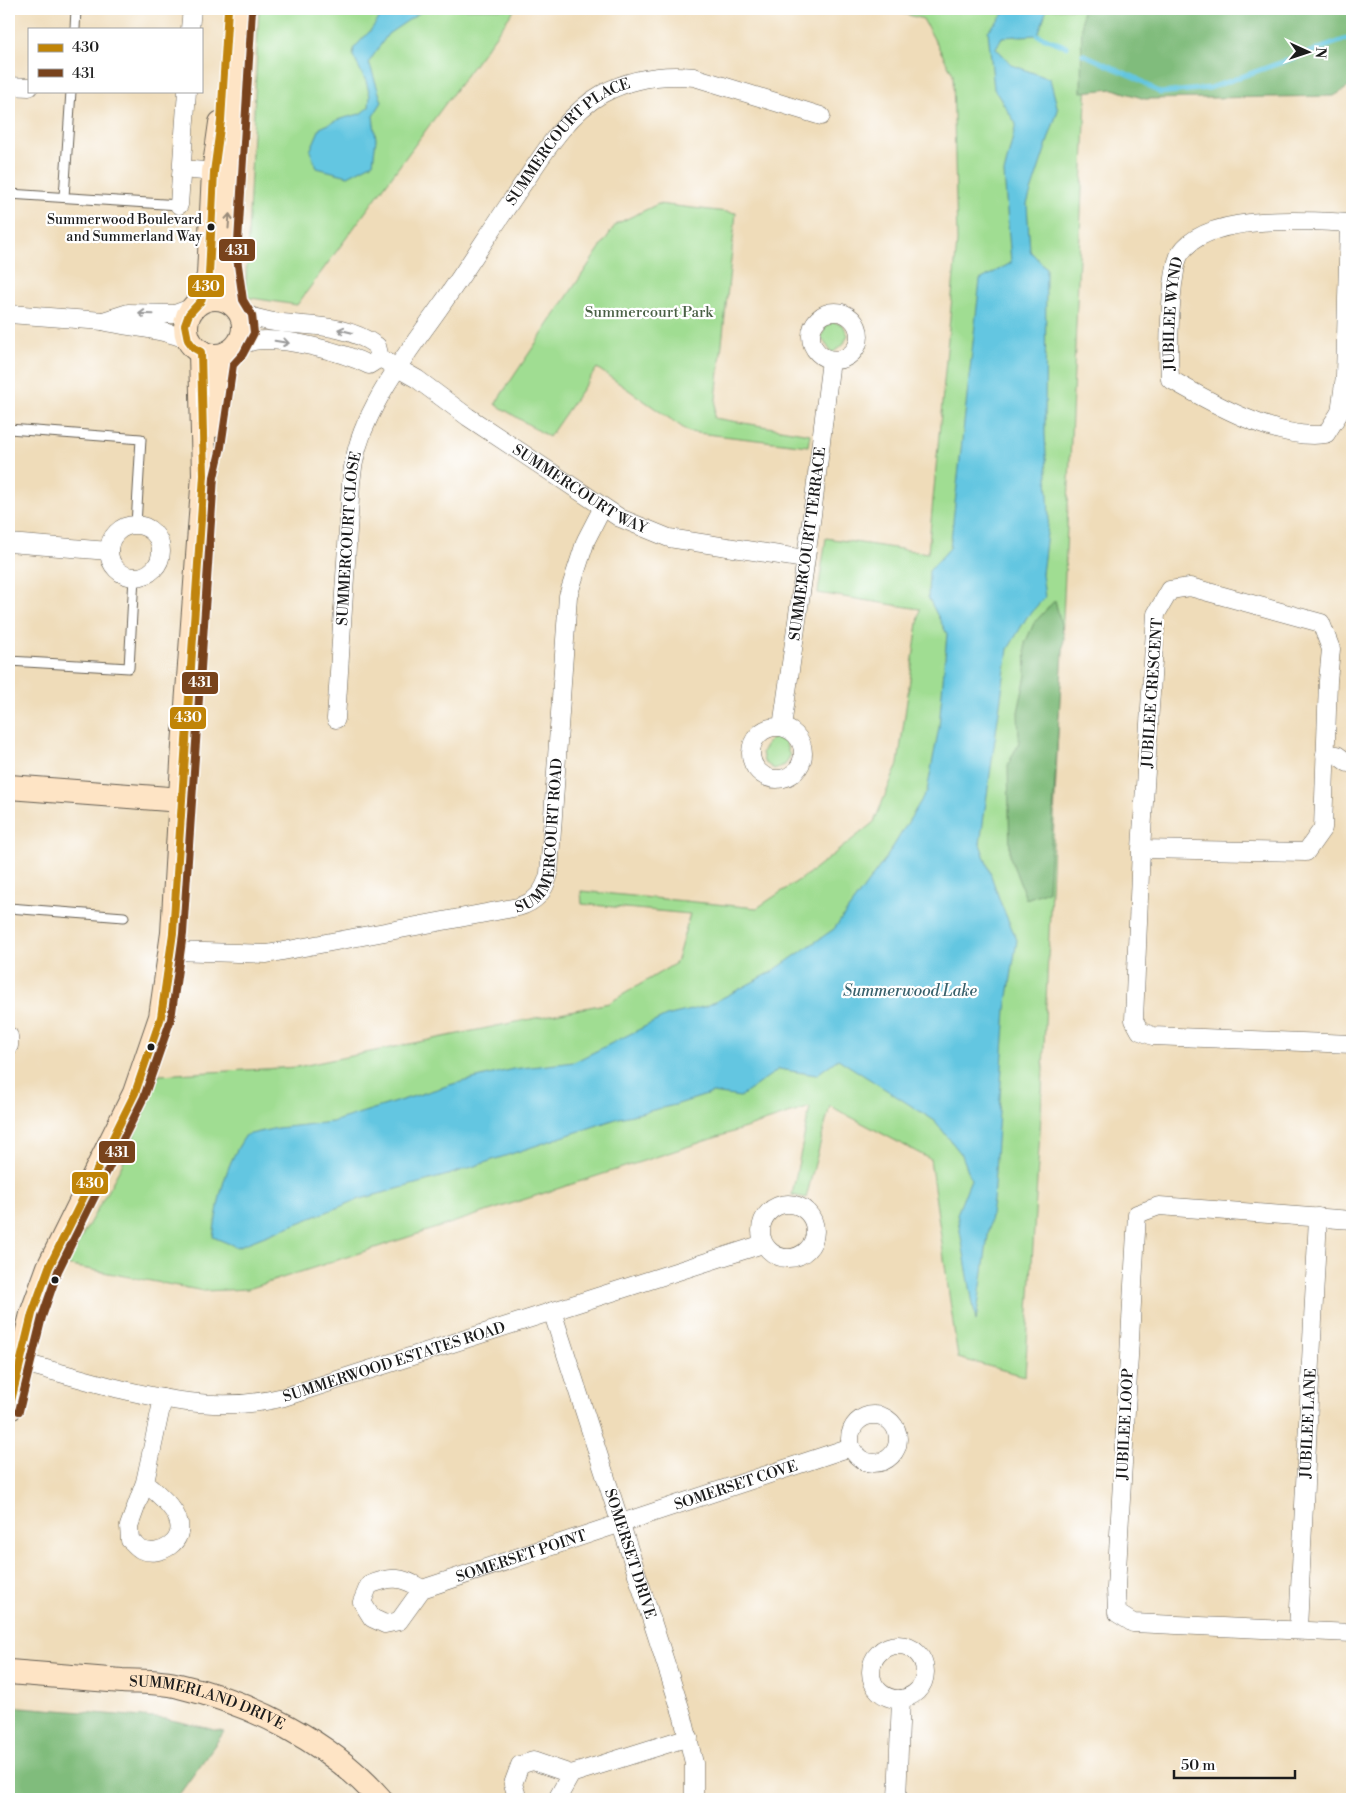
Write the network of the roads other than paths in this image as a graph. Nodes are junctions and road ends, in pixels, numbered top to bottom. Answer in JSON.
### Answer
{"nodes":[{"id":1,"x":76,"y":9,"type":"edge"},
{"id":2,"x":192,"y":9,"type":"edge"},
{"id":3,"x":228,"y":9,"type":"edge"},
{"id":4,"x":242,"y":9,"type":"edge"},
{"id":5,"x":74,"y":28,"type":"edge"},
{"id":6,"x":190,"y":28,"type":"edge"},
{"id":7,"x":9,"y":86,"type":"edge"},
{"id":8,"x":28,"y":87,"type":"edge"},
{"id":9,"x":70,"y":92,"type":"edge"},
{"id":10,"x":186,"y":92,"type":"edge"},
{"id":11,"x":820,"y":116,"type":"dead end"},
{"id":12,"x":182,"y":169,"type":"junction"},
{"id":13,"x":214,"y":172,"type":"junction"},
{"id":14,"x":9,"y":194,"type":"edge"},
{"id":15,"x":64,"y":197,"type":"junction"},
{"id":16,"x":179,"y":205,"type":"joint"},
{"id":17,"x":1350,"y":223,"type":"edge"},
{"id":18,"x":197,"y":304,"type":"junction"},
{"id":19,"x":236,"y":308,"type":"junction"},
{"id":20,"x":9,"y":314,"type":"edge"},
{"id":21,"x":103,"y":321,"type":"junction"},
{"id":22,"x":195,"y":346,"type":"junction"},
{"id":23,"x":231,"y":351,"type":"junction"},
{"id":24,"x":380,"y":358,"type":"junction"},
{"id":25,"x":831,"y":360,"type":"dead end"},
{"id":26,"x":397,"y":368,"type":"junction"},
{"id":27,"x":9,"y":429,"type":"edge"},
{"id":28,"x":204,"y":475,"type":"junction"},
{"id":29,"x":603,"y":507,"type":"junction"},
{"id":30,"x":136,"y":525,"type":"junction"},
{"id":31,"x":9,"y":543,"type":"edge"},
{"id":32,"x":109,"y":551,"type":"junction"},
{"id":33,"x":806,"y":560,"type":"junction"},
{"id":34,"x":134,"y":577,"type":"junction"},
{"id":35,"x":9,"y":661,"type":"edge"},
{"id":36,"x":336,"y":719,"type":"dead end"},
{"id":37,"x":782,"y":727,"type":"dead end"},
{"id":38,"x":1342,"y":755,"type":"edge"},
{"id":39,"x":9,"y":787,"type":"edge"},
{"id":40,"x":182,"y":800,"type":"junction"},
{"id":41,"x":1141,"y":849,"type":"junction"},
{"id":42,"x":9,"y":908,"type":"edge"},
{"id":43,"x":124,"y":917,"type":"dead end"},
{"id":44,"x":172,"y":951,"type":"junction"},
{"id":45,"x":9,"y":1036,"type":"edge"},
{"id":46,"x":1352,"y":1044,"type":"edge"},
{"id":47,"x":9,"y":1046,"type":"edge"},
{"id":48,"x":1318,"y":1217,"type":"junction"},
{"id":49,"x":1352,"y":1220,"type":"edge"},
{"id":50,"x":763,"y":1244,"type":"dead end"},
{"id":51,"x":552,"y":1310,"type":"junction"},
{"id":52,"x":19,"y":1362,"type":"junction"},
{"id":53,"x":163,"y":1398,"type":"junction"},
{"id":54,"x":9,"y":1409,"type":"edge"},
{"id":55,"x":851,"y":1447,"type":"dead end"},
{"id":56,"x":145,"y":1482,"type":"dead end"},
{"id":57,"x":621,"y":1522,"type":"junction"},
{"id":58,"x":422,"y":1589,"type":"dead end"},
{"id":59,"x":1298,"y":1628,"type":"junction"},
{"id":60,"x":1352,"y":1633,"type":"edge"},
{"id":61,"x":9,"y":1672,"type":"edge"},
{"id":62,"x":901,"y":1699,"type":"dead end"},
{"id":63,"x":688,"y":1737,"type":"junction"},
{"id":64,"x":571,"y":1774,"type":"junction"},
{"id":65,"x":380,"y":1799,"type":"edge"},
{"id":66,"x":518,"y":1799,"type":"edge"},
{"id":67,"x":557,"y":1799,"type":"edge"},
{"id":68,"x":694,"y":1799,"type":"edge"},
{"id":69,"x":897,"y":1799,"type":"edge"}],
"edges":[{"from":1,"to":5,"type":"lane"},
{"from":2,"to":6,"type":"street"},
{"from":3,"to":13,"type":"street"},
{"from":19,"to":4,"type":"street","one_way":true},
{"from":7,"to":8,"type":"street"},
{"from":9,"to":15,"type":"lane"},
{"from":10,"to":12,"type":"street"},
{"from":11,"to":26,"type":"street","name":"SUMMERCOURT PLACE"},
{"from":12,"to":13,"type":"street"},
{"from":12,"to":16,"type":"street"},
{"from":13,"to":18,"type":"street"},
{"from":14,"to":15,"type":"lane"},
{"from":15,"to":16,"type":"lane"},
{"from":17,"to":17,"type":"street","name":"JUBILEE WYND"},
{"from":18,"to":19,"type":"street"},
{"from":18,"to":21,"type":"street","one_way":true},
{"from":18,"to":22,"type":"street"},
{"from":19,"to":23,"type":"street"},
{"from":24,"to":19,"type":"street","name":"SUMMERCOURT WAY","one_way":true},
{"from":20,"to":21,"type":"street"},
{"from":21,"to":22,"type":"street"},
{"from":22,"to":23,"type":"street"},
{"from":22,"to":28,"type":"street"},
{"from":23,"to":24,"type":"street","one_way":true},
{"from":23,"to":28,"type":"street"},
{"from":24,"to":26,"type":"street","name":"SUMMERCOURT WAY"},
{"from":25,"to":33,"type":"street","name":"SUMMERCOURT TERRACE"},
{"from":26,"to":29,"type":"street","name":"SUMMERCOURT WAY"},
{"from":26,"to":36,"type":"street","name":"SUMMERCOURT CLOSE"},
{"from":27,"to":30,"type":"lane"},
{"from":28,"to":40,"type":"street"},
{"from":29,"to":33,"type":"street","name":"SUMMERCOURT WAY"},
{"from":29,"to":44,"type":"street","name":"SUMMERCOURT ROAD"},
{"from":30,"to":32,"type":"street"},
{"from":30,"to":34,"type":"street"},
{"from":31,"to":32,"type":"street"},
{"from":32,"to":34,"type":"street"},
{"from":33,"to":37,"type":"street","name":"SUMMERCOURT TERRACE"},
{"from":34,"to":35,"type":"lane"},
{"from":38,"to":41,"type":"street","name":"JUBILEE CRESCENT"},
{"from":38,"to":41,"type":"street","name":"JUBILEE CRESCENT"},
{"from":39,"to":40,"type":"street"},
{"from":40,"to":44,"type":"street"},
{"from":41,"to":46,"type":"street","name":"JUBILEE CRESCENT"},
{"from":42,"to":43,"type":"lane"},
{"from":44,"to":52,"type":"street"},
{"from":45,"to":47,"type":"street"},
{"from":48,"to":49,"type":"street","name":"JUBILEE LOOP"},
{"from":48,"to":59,"type":"street","name":"JUBILEE LANE"},
{"from":48,"to":59,"type":"street","name":"JUBILEE LOOP"},
{"from":50,"to":51,"type":"street","name":"SUMMERWOOD ESTATES ROAD"},
{"from":51,"to":53,"type":"street","name":"SUMMERWOOD ESTATES ROAD"},
{"from":51,"to":57,"type":"street","name":"SOMERSET DRIVE"},
{"from":52,"to":53,"type":"street","name":"SUMMERWOOD ESTATES ROAD"},
{"from":52,"to":54,"type":"street"},
{"from":53,"to":56,"type":"street"},
{"from":55,"to":57,"type":"street","name":"SOMERSET COVE"},
{"from":57,"to":58,"type":"street","name":"SOMERSET POINT"},
{"from":57,"to":63,"type":"street","name":"SOMERSET DRIVE"},
{"from":59,"to":60,"type":"street","name":"JUBILEE LOOP"},
{"from":61,"to":65,"type":"street","name":"SUMMERLAND DRIVE"},
{"from":62,"to":69,"type":"street"},
{"from":63,"to":64,"type":"street"},
{"from":63,"to":68,"type":"street","name":"SOMERSET DRIVE"},
{"from":64,"to":66,"type":"street"},
{"from":64,"to":67,"type":"street"}]}
